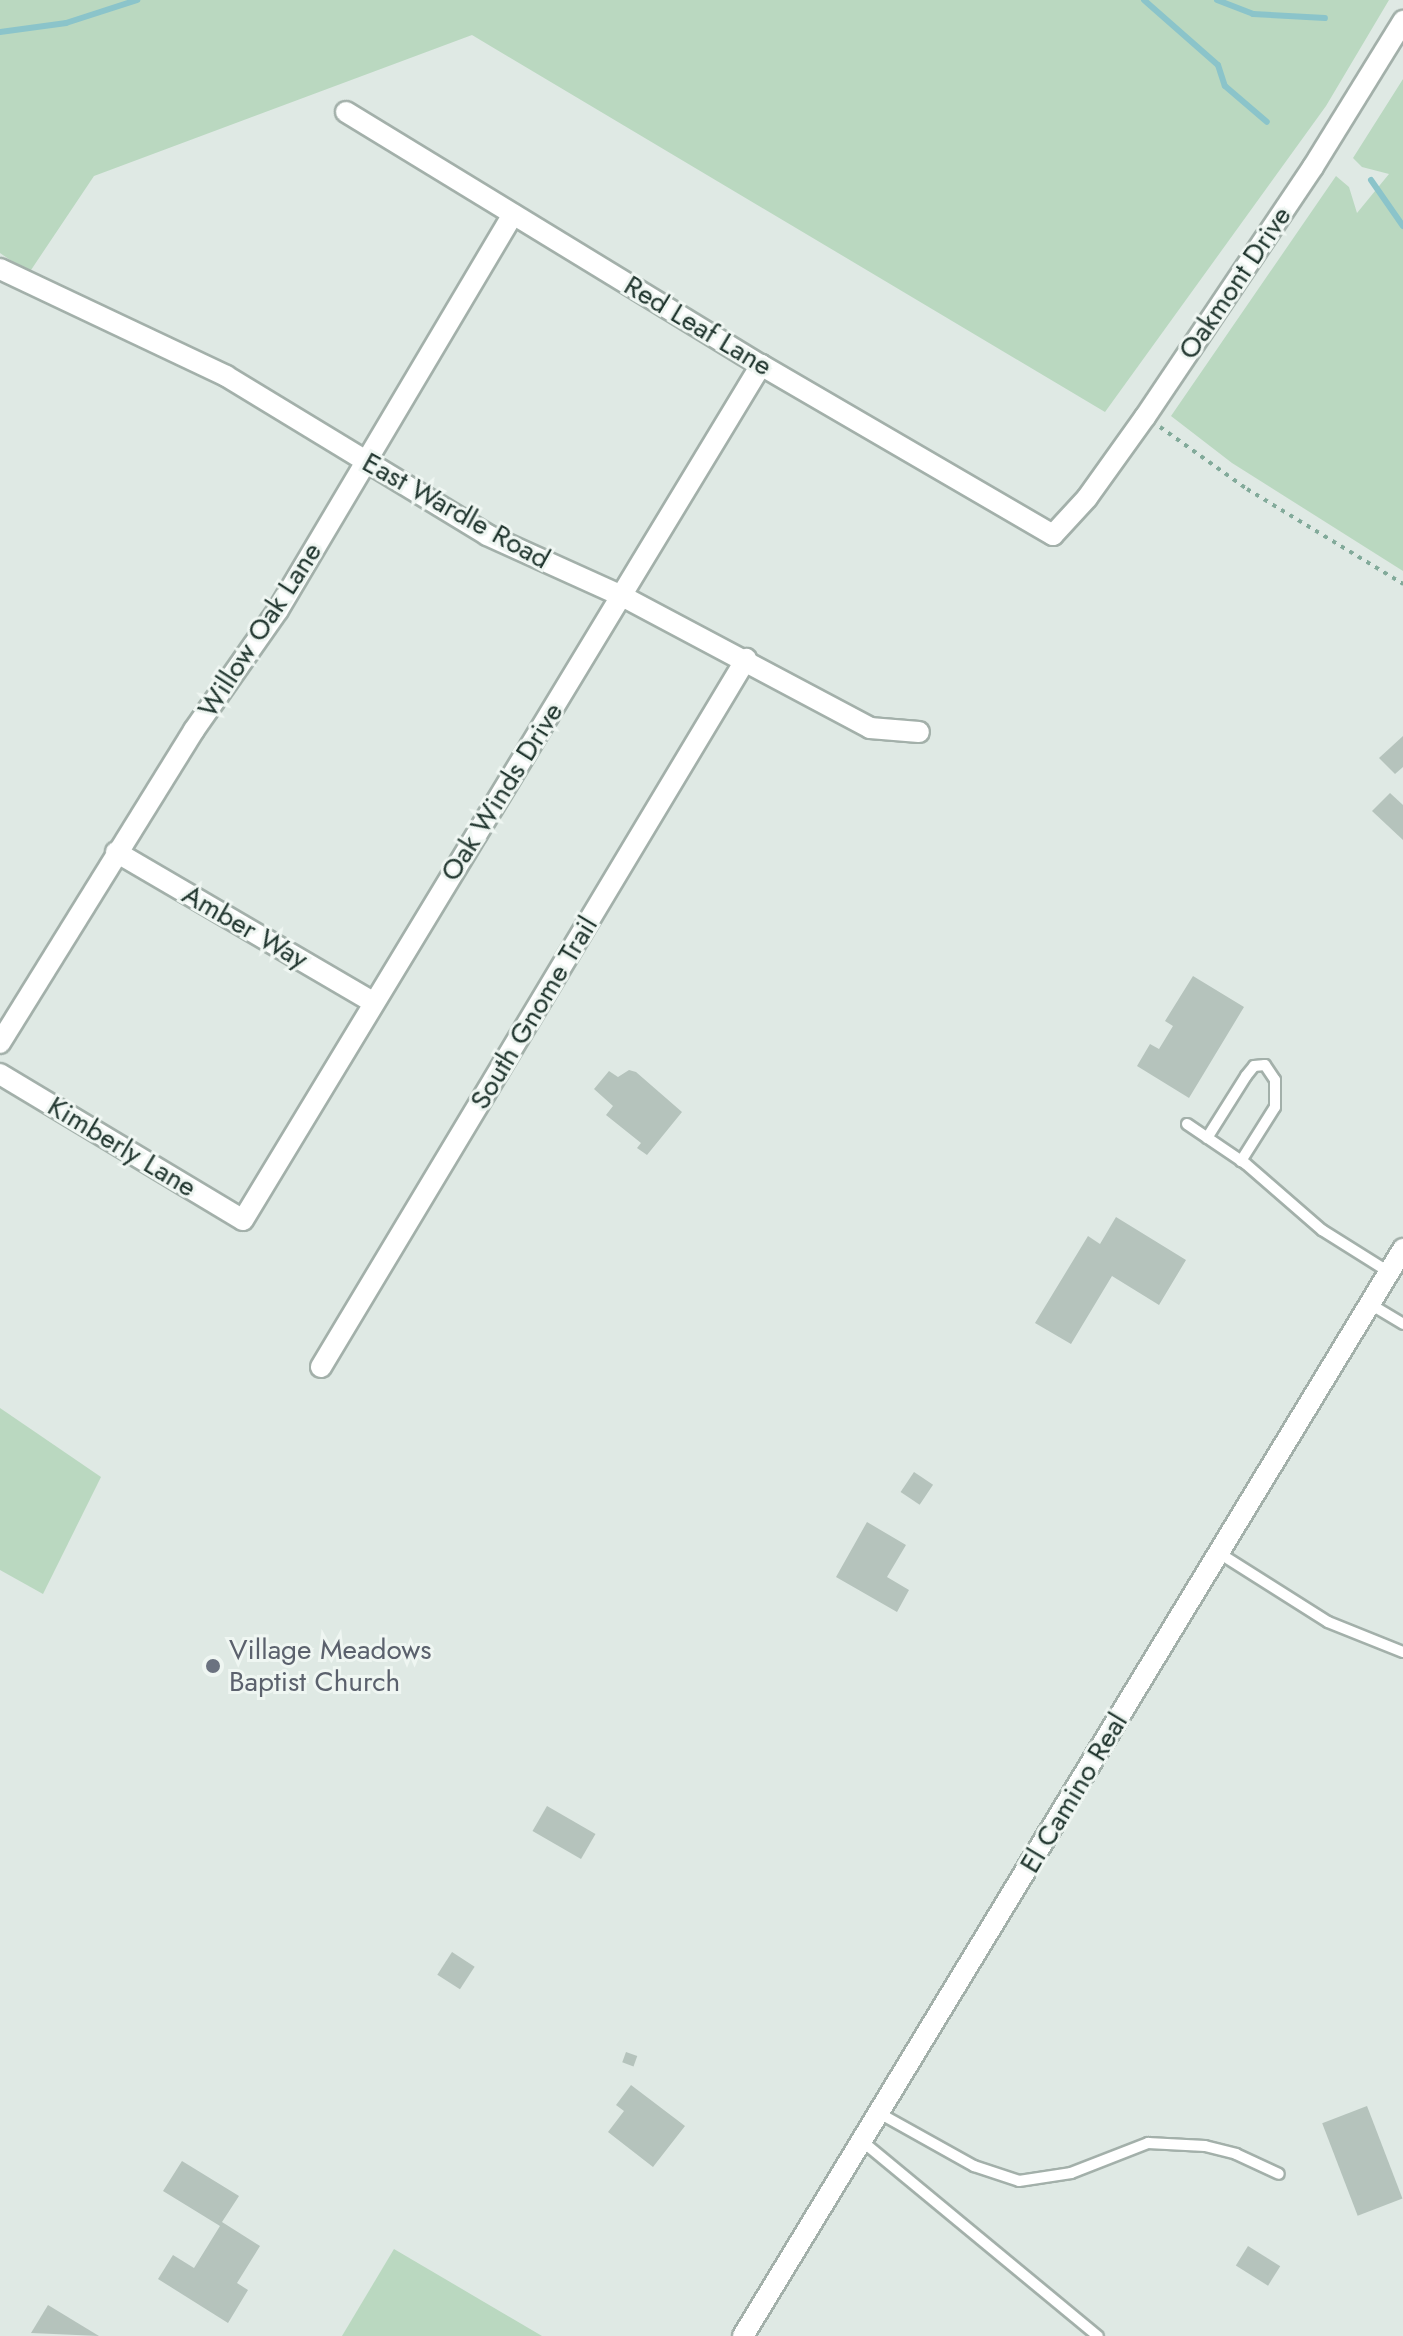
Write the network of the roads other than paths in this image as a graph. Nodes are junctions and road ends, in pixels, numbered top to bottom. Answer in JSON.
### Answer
{"nodes":[{"id":1,"x":1403,"y":21,"type":"edge"},
{"id":2,"x":346,"y":112,"type":"dead end"},
{"id":3,"x":513,"y":214,"type":"junction"},
{"id":4,"x":0,"y":269,"type":"edge"},
{"id":5,"x":761,"y":365,"type":"junction"},
{"id":6,"x":366,"y":462,"type":"junction"},
{"id":7,"x":1053,"y":535,"type":"joint"},
{"id":8,"x":622,"y":596,"type":"junction"},
{"id":9,"x":746,"y":659,"type":"junction"},
{"id":10,"x":919,"y":732,"type":"dead end"},
{"id":11,"x":116,"y":852,"type":"junction"},
{"id":12,"x":373,"y":1002,"type":"junction"},
{"id":13,"x":0,"y":1043,"type":"edge"},
{"id":14,"x":0,"y":1074,"type":"edge"},
{"id":15,"x":1187,"y":1124,"type":"dead end"},
{"id":16,"x":1207,"y":1138,"type":"junction"},
{"id":17,"x":1241,"y":1161,"type":"junction"},
{"id":18,"x":243,"y":1220,"type":"joint"},
{"id":19,"x":1403,"y":1249,"type":"edge"},
{"id":20,"x":1389,"y":1272,"type":"junction"},
{"id":21,"x":1370,"y":1304,"type":"junction"},
{"id":22,"x":1403,"y":1324,"type":"edge"},
{"id":23,"x":321,"y":1367,"type":"dead end"},
{"id":24,"x":1219,"y":1553,"type":"junction"},
{"id":25,"x":1403,"y":1652,"type":"edge"},
{"id":26,"x":879,"y":2113,"type":"junction"},
{"id":27,"x":862,"y":2141,"type":"junction"},
{"id":28,"x":1279,"y":2174,"type":"dead end"},
{"id":29,"x":743,"y":2336,"type":"edge"},
{"id":30,"x":1098,"y":2336,"type":"edge"}],
"edges":[{"from":1,"to":7,"type":"street","name":"Oakmont Drive"},
{"from":2,"to":3,"type":"street","name":"Red Leaf Lane"},
{"from":3,"to":5,"type":"street","name":"Red Leaf Lane"},
{"from":3,"to":6,"type":"street","name":"Willow Oak Lane"},
{"from":4,"to":6,"type":"street","name":"East Wardle Road"},
{"from":5,"to":7,"type":"street","name":"Red Leaf Lane"},
{"from":5,"to":8,"type":"street","name":"Oak Winds Drive"},
{"from":6,"to":8,"type":"street","name":"East Wardle Road"},
{"from":6,"to":11,"type":"street","name":"Willow Oak Lane"},
{"from":8,"to":9,"type":"street","name":"East Wardle Road"},
{"from":8,"to":12,"type":"street","name":"Oak Winds Drive"},
{"from":9,"to":10,"type":"street","name":"East Wardle Road"},
{"from":9,"to":23,"type":"street","name":"South Gnome Trail"},
{"from":11,"to":12,"type":"street","name":"Amber Way"},
{"from":11,"to":13,"type":"street","name":"Willow Oak Lane"},
{"from":12,"to":18,"type":"street","name":"Oak Winds Drive"},
{"from":14,"to":18,"type":"street","name":"Kimberly Lane"},
{"from":15,"to":16,"type":"lane"},
{"from":16,"to":17,"type":"lane"},
{"from":16,"to":17,"type":"lane"},
{"from":17,"to":20,"type":"lane"},
{"from":19,"to":20,"type":"street","name":"El Camino Real"},
{"from":20,"to":21,"type":"street","name":"El Camino Real"},
{"from":21,"to":22,"type":"lane"},
{"from":21,"to":24,"type":"street","name":"El Camino Real"},
{"from":24,"to":25,"type":"lane"},
{"from":24,"to":26,"type":"street","name":"El Camino Real"},
{"from":26,"to":27,"type":"street","name":"El Camino Real"},
{"from":26,"to":28,"type":"lane"},
{"from":27,"to":29,"type":"street","name":"El Camino Real"},
{"from":27,"to":30,"type":"lane"}]}
